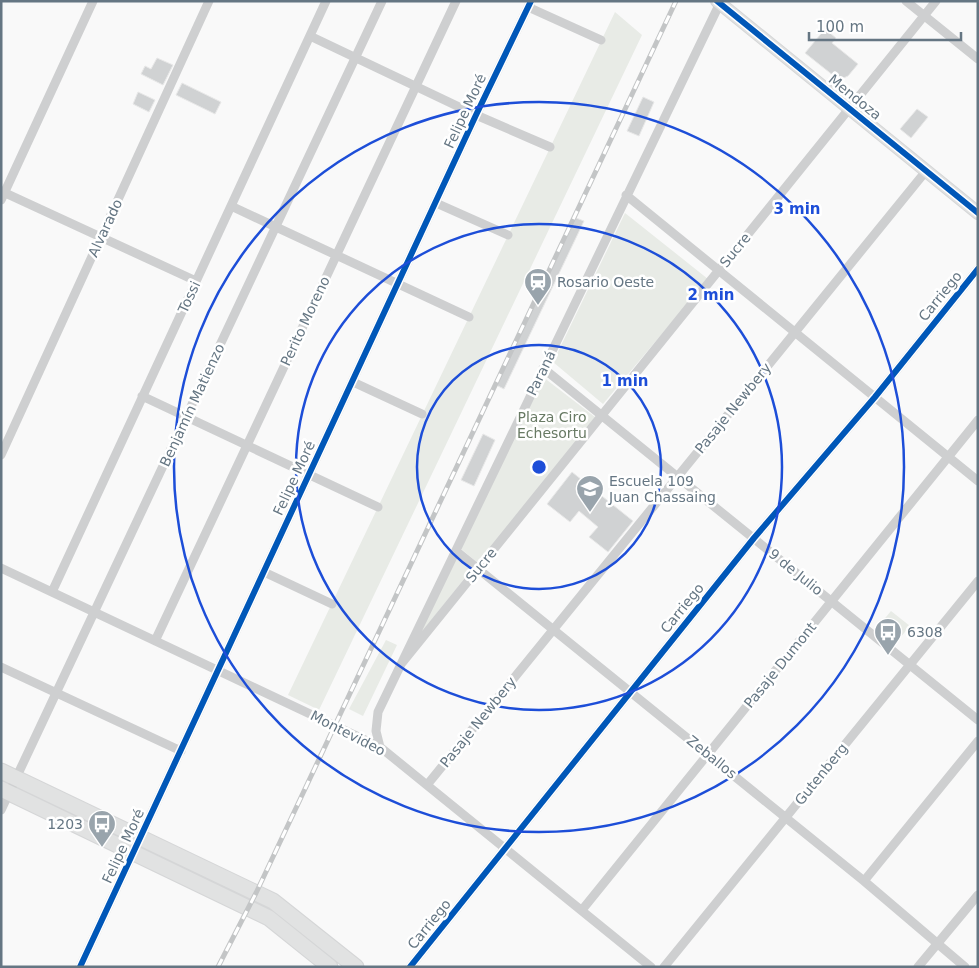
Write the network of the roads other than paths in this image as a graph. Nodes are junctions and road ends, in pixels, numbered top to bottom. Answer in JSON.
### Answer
{"nodes":[{"id":1,"x":93,"y":1,"type":"edge"},
{"id":2,"x":210,"y":1,"type":"edge"},
{"id":3,"x":326,"y":1,"type":"edge"},
{"id":4,"x":382,"y":1,"type":"edge"},
{"id":5,"x":456,"y":1,"type":"edge"},
{"id":6,"x":906,"y":1,"type":"edge"},
{"id":7,"x":936,"y":1,"type":"edge"},
{"id":8,"x":718,"y":2,"type":"edge"},
{"id":9,"x":530,"y":4,"type":"edge"},
{"id":10,"x":924,"y":16,"type":"junction"},
{"id":11,"x":310,"y":36,"type":"junction"},
{"id":12,"x":601,"y":40,"type":"dead end"},
{"id":13,"x":356,"y":57,"type":"junction"},
{"id":14,"x":978,"y":59,"type":"edge"},
{"id":15,"x":416,"y":86,"type":"junction"},
{"id":16,"x":850,"y":109,"type":"junction"},
{"id":17,"x":476,"y":115,"type":"junction"},
{"id":18,"x":550,"y":148,"type":"dead end"},
{"id":19,"x":926,"y":171,"type":"junction"},
{"id":20,"x":2,"y":195,"type":"edge"},
{"id":21,"x":626,"y":195,"type":"junction"},
{"id":22,"x":436,"y":203,"type":"junction"},
{"id":23,"x":231,"y":206,"type":"junction"},
{"id":24,"x":978,"y":213,"type":"edge"},
{"id":25,"x":276,"y":227,"type":"junction"},
{"id":26,"x":508,"y":235,"type":"dead end"},
{"id":27,"x":101,"y":237,"type":"junction"},
{"id":28,"x":336,"y":255,"type":"junction"},
{"id":29,"x":978,"y":269,"type":"edge"},
{"id":30,"x":719,"y":270,"type":"junction"},
{"id":31,"x":196,"y":281,"type":"junction"},
{"id":32,"x":398,"y":284,"type":"junction"},
{"id":33,"x":469,"y":317,"type":"dead end"},
{"id":34,"x":795,"y":332,"type":"junction"},
{"id":35,"x":543,"y":368,"type":"junction"},
{"id":36,"x":353,"y":382,"type":"junction"},
{"id":37,"x":142,"y":396,"type":"junction"},
{"id":38,"x":875,"y":397,"type":"junction"},
{"id":39,"x":422,"y":414,"type":"dead end"},
{"id":40,"x":601,"y":416,"type":"junction"},
{"id":41,"x":186,"y":417,"type":"junction"},
{"id":42,"x":978,"y":420,"type":"edge"},
{"id":43,"x":247,"y":445,"type":"junction"},
{"id":44,"x":1,"y":456,"type":"edge"},
{"id":45,"x":948,"y":457,"type":"junction"},
{"id":46,"x":309,"y":475,"type":"junction"},
{"id":47,"x":677,"y":477,"type":"junction"},
{"id":48,"x":978,"y":481,"type":"edge"},
{"id":49,"x":378,"y":507,"type":"dead end"},
{"id":50,"x":754,"y":538,"type":"junction"},
{"id":51,"x":456,"y":551,"type":"junction"},
{"id":52,"x":1,"y":568,"type":"edge"},
{"id":53,"x":478,"y":568,"type":"junction"},
{"id":54,"x":264,"y":572,"type":"junction"},
{"id":55,"x":978,"y":581,"type":"edge"},
{"id":56,"x":52,"y":592,"type":"junction"},
{"id":57,"x":831,"y":602,"type":"junction"},
{"id":58,"x":332,"y":604,"type":"dead end"},
{"id":59,"x":94,"y":612,"type":"junction"},
{"id":60,"x":553,"y":629,"type":"junction"},
{"id":61,"x":155,"y":640,"type":"junction"},
{"id":62,"x":402,"y":663,"type":"junction"},
{"id":63,"x":910,"y":665,"type":"junction"},
{"id":64,"x":1,"y":667,"type":"edge"},
{"id":65,"x":218,"y":671,"type":"junction"},
{"id":66,"x":631,"y":691,"type":"junction"},
{"id":67,"x":56,"y":693,"type":"junction"},
{"id":68,"x":978,"y":720,"type":"edge"},
{"id":69,"x":978,"y":741,"type":"edge"},
{"id":70,"x":380,"y":747,"type":"junction"},
{"id":71,"x":181,"y":751,"type":"junction"},
{"id":72,"x":708,"y":754,"type":"junction"},
{"id":73,"x":1,"y":771,"type":"edge"},
{"id":74,"x":16,"y":778,"type":"junction"},
{"id":75,"x":427,"y":785,"type":"junction"},
{"id":76,"x":5,"y":791,"type":"edge"},
{"id":77,"x":1,"y":810,"type":"edge"},
{"id":78,"x":786,"y":818,"type":"junction"},
{"id":79,"x":141,"y":837,"type":"junction"},
{"id":80,"x":506,"y":847,"type":"junction"},
{"id":81,"x":134,"y":853,"type":"junction"},
{"id":82,"x":864,"y":881,"type":"junction"},
{"id":83,"x":978,"y":895,"type":"edge"},
{"id":84,"x":582,"y":910,"type":"junction"},
{"id":85,"x":936,"y":943,"type":"junction"},
{"id":86,"x":80,"y":967,"type":"edge"},
{"id":87,"x":330,"y":967,"type":"edge"},
{"id":88,"x":356,"y":967,"type":"edge"},
{"id":89,"x":410,"y":967,"type":"edge"},
{"id":90,"x":651,"y":967,"type":"edge"},
{"id":91,"x":664,"y":967,"type":"edge"},
{"id":92,"x":918,"y":967,"type":"edge"},
{"id":93,"x":965,"y":967,"type":"edge"}],
"edges":[{"from":1,"to":20,"type":"street"},
{"from":2,"to":27,"type":"street","name":"Alvarado"},
{"from":3,"to":11,"type":"street","name":"Tossi"},
{"from":4,"to":13,"type":"street","name":"Benjamín Matienzo"},
{"from":5,"to":15,"type":"street","name":"Perito Moreno"},
{"from":6,"to":10,"type":"street"},
{"from":7,"to":10,"type":"street","name":"Sucre"},
{"from":8,"to":16,"type":"main road","name":"Mendoza"},
{"from":8,"to":21,"type":"street","name":"Paraná"},
{"from":9,"to":12,"type":"street"},
{"from":9,"to":17,"type":"street","name":"Felipe Moré"},
{"from":10,"to":14,"type":"street"},
{"from":10,"to":16,"type":"street","name":"Sucre"},
{"from":11,"to":13,"type":"street"},
{"from":11,"to":23,"type":"street","name":"Tossi"},
{"from":13,"to":15,"type":"street"},
{"from":13,"to":25,"type":"street","name":"Benjamín Matienzo"},
{"from":15,"to":17,"type":"street"},
{"from":15,"to":28,"type":"street","name":"Perito Moreno"},
{"from":16,"to":19,"type":"main road","name":"Mendoza"},
{"from":16,"to":30,"type":"street","name":"Sucre"},
{"from":17,"to":18,"type":"street"},
{"from":17,"to":22,"type":"street","name":"Felipe Moré"},
{"from":19,"to":24,"type":"main road","name":"Mendoza"},
{"from":19,"to":34,"type":"street","name":"Pasaje Newbery"},
{"from":20,"to":27,"type":"street"},
{"from":21,"to":30,"type":"street"},
{"from":21,"to":35,"type":"street","name":"Paraná"},
{"from":22,"to":26,"type":"street"},
{"from":22,"to":32,"type":"street","name":"Felipe Moré"},
{"from":23,"to":25,"type":"street"},
{"from":23,"to":31,"type":"street","name":"Tossi"},
{"from":25,"to":28,"type":"street"},
{"from":25,"to":41,"type":"street","name":"Benjamín Matienzo"},
{"from":27,"to":31,"type":"street"},
{"from":27,"to":44,"type":"street","name":"Alvarado"},
{"from":28,"to":32,"type":"street"},
{"from":28,"to":43,"type":"street","name":"Perito Moreno"},
{"from":29,"to":38,"type":"street","name":"Carriego"},
{"from":30,"to":34,"type":"street"},
{"from":30,"to":40,"type":"street","name":"Sucre"},
{"from":31,"to":37,"type":"street","name":"Tossi"},
{"from":32,"to":33,"type":"street"},
{"from":32,"to":36,"type":"street","name":"Felipe Moré"},
{"from":34,"to":38,"type":"street"},
{"from":34,"to":47,"type":"street","name":"Pasaje Newbery"},
{"from":35,"to":40,"type":"street","name":"9 de Julio"},
{"from":35,"to":51,"type":"street","name":"Paraná"},
{"from":36,"to":39,"type":"street"},
{"from":36,"to":46,"type":"street","name":"Felipe Moré"},
{"from":37,"to":41,"type":"street"},
{"from":37,"to":56,"type":"street","name":"Tossi"},
{"from":38,"to":45,"type":"street"},
{"from":38,"to":50,"type":"street","name":"Carriego"},
{"from":40,"to":47,"type":"street","name":"9 de Julio"},
{"from":40,"to":53,"type":"street","name":"Sucre"},
{"from":41,"to":43,"type":"street"},
{"from":41,"to":59,"type":"street","name":"Benjamín Matienzo"},
{"from":42,"to":45,"type":"street","name":"Pasaje Dumont"},
{"from":43,"to":46,"type":"street"},
{"from":43,"to":61,"type":"street","name":"Perito Moreno"},
{"from":45,"to":48,"type":"street"},
{"from":45,"to":57,"type":"street","name":"Pasaje Dumont"},
{"from":46,"to":49,"type":"street"},
{"from":46,"to":54,"type":"street","name":"Felipe Moré"},
{"from":47,"to":50,"type":"street","name":"9 de Julio"},
{"from":47,"to":60,"type":"street","name":"Pasaje Newbery"},
{"from":50,"to":57,"type":"street","name":"9 de Julio"},
{"from":50,"to":66,"type":"street","name":"Carriego"},
{"from":51,"to":53,"type":"street","name":"Zeballos"},
{"from":51,"to":62,"type":"street","name":"Paraná"},
{"from":52,"to":56,"type":"street","name":"Montevideo"},
{"from":53,"to":60,"type":"street","name":"Zeballos"},
{"from":53,"to":62,"type":"street","name":"Sucre"},
{"from":54,"to":58,"type":"street"},
{"from":54,"to":65,"type":"street","name":"Felipe Moré"},
{"from":55,"to":63,"type":"street","name":"Gutenberg"},
{"from":56,"to":59,"type":"street","name":"Montevideo"},
{"from":57,"to":63,"type":"street","name":"9 de Julio"},
{"from":57,"to":72,"type":"street","name":"Pasaje Dumont"},
{"from":59,"to":61,"type":"street","name":"Montevideo"},
{"from":59,"to":67,"type":"street","name":"Benjamín Matienzo"},
{"from":60,"to":66,"type":"street","name":"Zeballos"},
{"from":60,"to":75,"type":"street","name":"Pasaje Newbery"},
{"from":61,"to":65,"type":"street","name":"Montevideo"},
{"from":62,"to":70,"type":"street","name":"Paraná"},
{"from":63,"to":68,"type":"street","name":"9 de Julio"},
{"from":63,"to":78,"type":"street","name":"Gutenberg"},
{"from":64,"to":67,"type":"street"},
{"from":65,"to":70,"type":"street","name":"Montevideo"},
{"from":65,"to":71,"type":"street","name":"Felipe Moré"},
{"from":66,"to":72,"type":"street","name":"Zeballos"},
{"from":66,"to":80,"type":"street","name":"Carriego"},
{"from":67,"to":71,"type":"street"},
{"from":67,"to":74,"type":"street","name":"Benjamín Matienzo"},
{"from":69,"to":82,"type":"street"},
{"from":70,"to":75,"type":"street","name":"Montevideo"},
{"from":71,"to":79,"type":"street","name":"Felipe Moré"},
{"from":72,"to":78,"type":"street","name":"Zeballos"},
{"from":72,"to":84,"type":"street","name":"Pasaje Dumont"},
{"from":73,"to":74,"type":"main road"},
{"from":74,"to":76,"type":"street","name":"Benjamín Matienzo"},
{"from":74,"to":79,"type":"main road"},
{"from":75,"to":80,"type":"street","name":"Montevideo"},
{"from":76,"to":77,"type":"street","name":"Benjamín Matienzo"},
{"from":76,"to":81,"type":"main road"},
{"from":78,"to":82,"type":"street","name":"Zeballos"},
{"from":78,"to":91,"type":"street","name":"Gutenberg"},
{"from":79,"to":81,"type":"street","name":"Felipe Moré"},
{"from":79,"to":88,"type":"main road"},
{"from":80,"to":84,"type":"street","name":"Montevideo"},
{"from":80,"to":89,"type":"street","name":"Carriego"},
{"from":81,"to":86,"type":"street","name":"Felipe Moré"},
{"from":81,"to":87,"type":"main road"},
{"from":82,"to":85,"type":"street","name":"Zeballos"},
{"from":83,"to":85,"type":"street"},
{"from":84,"to":90,"type":"street","name":"Montevideo"},
{"from":85,"to":92,"type":"street"},
{"from":85,"to":93,"type":"street","name":"Zeballos"}]}
